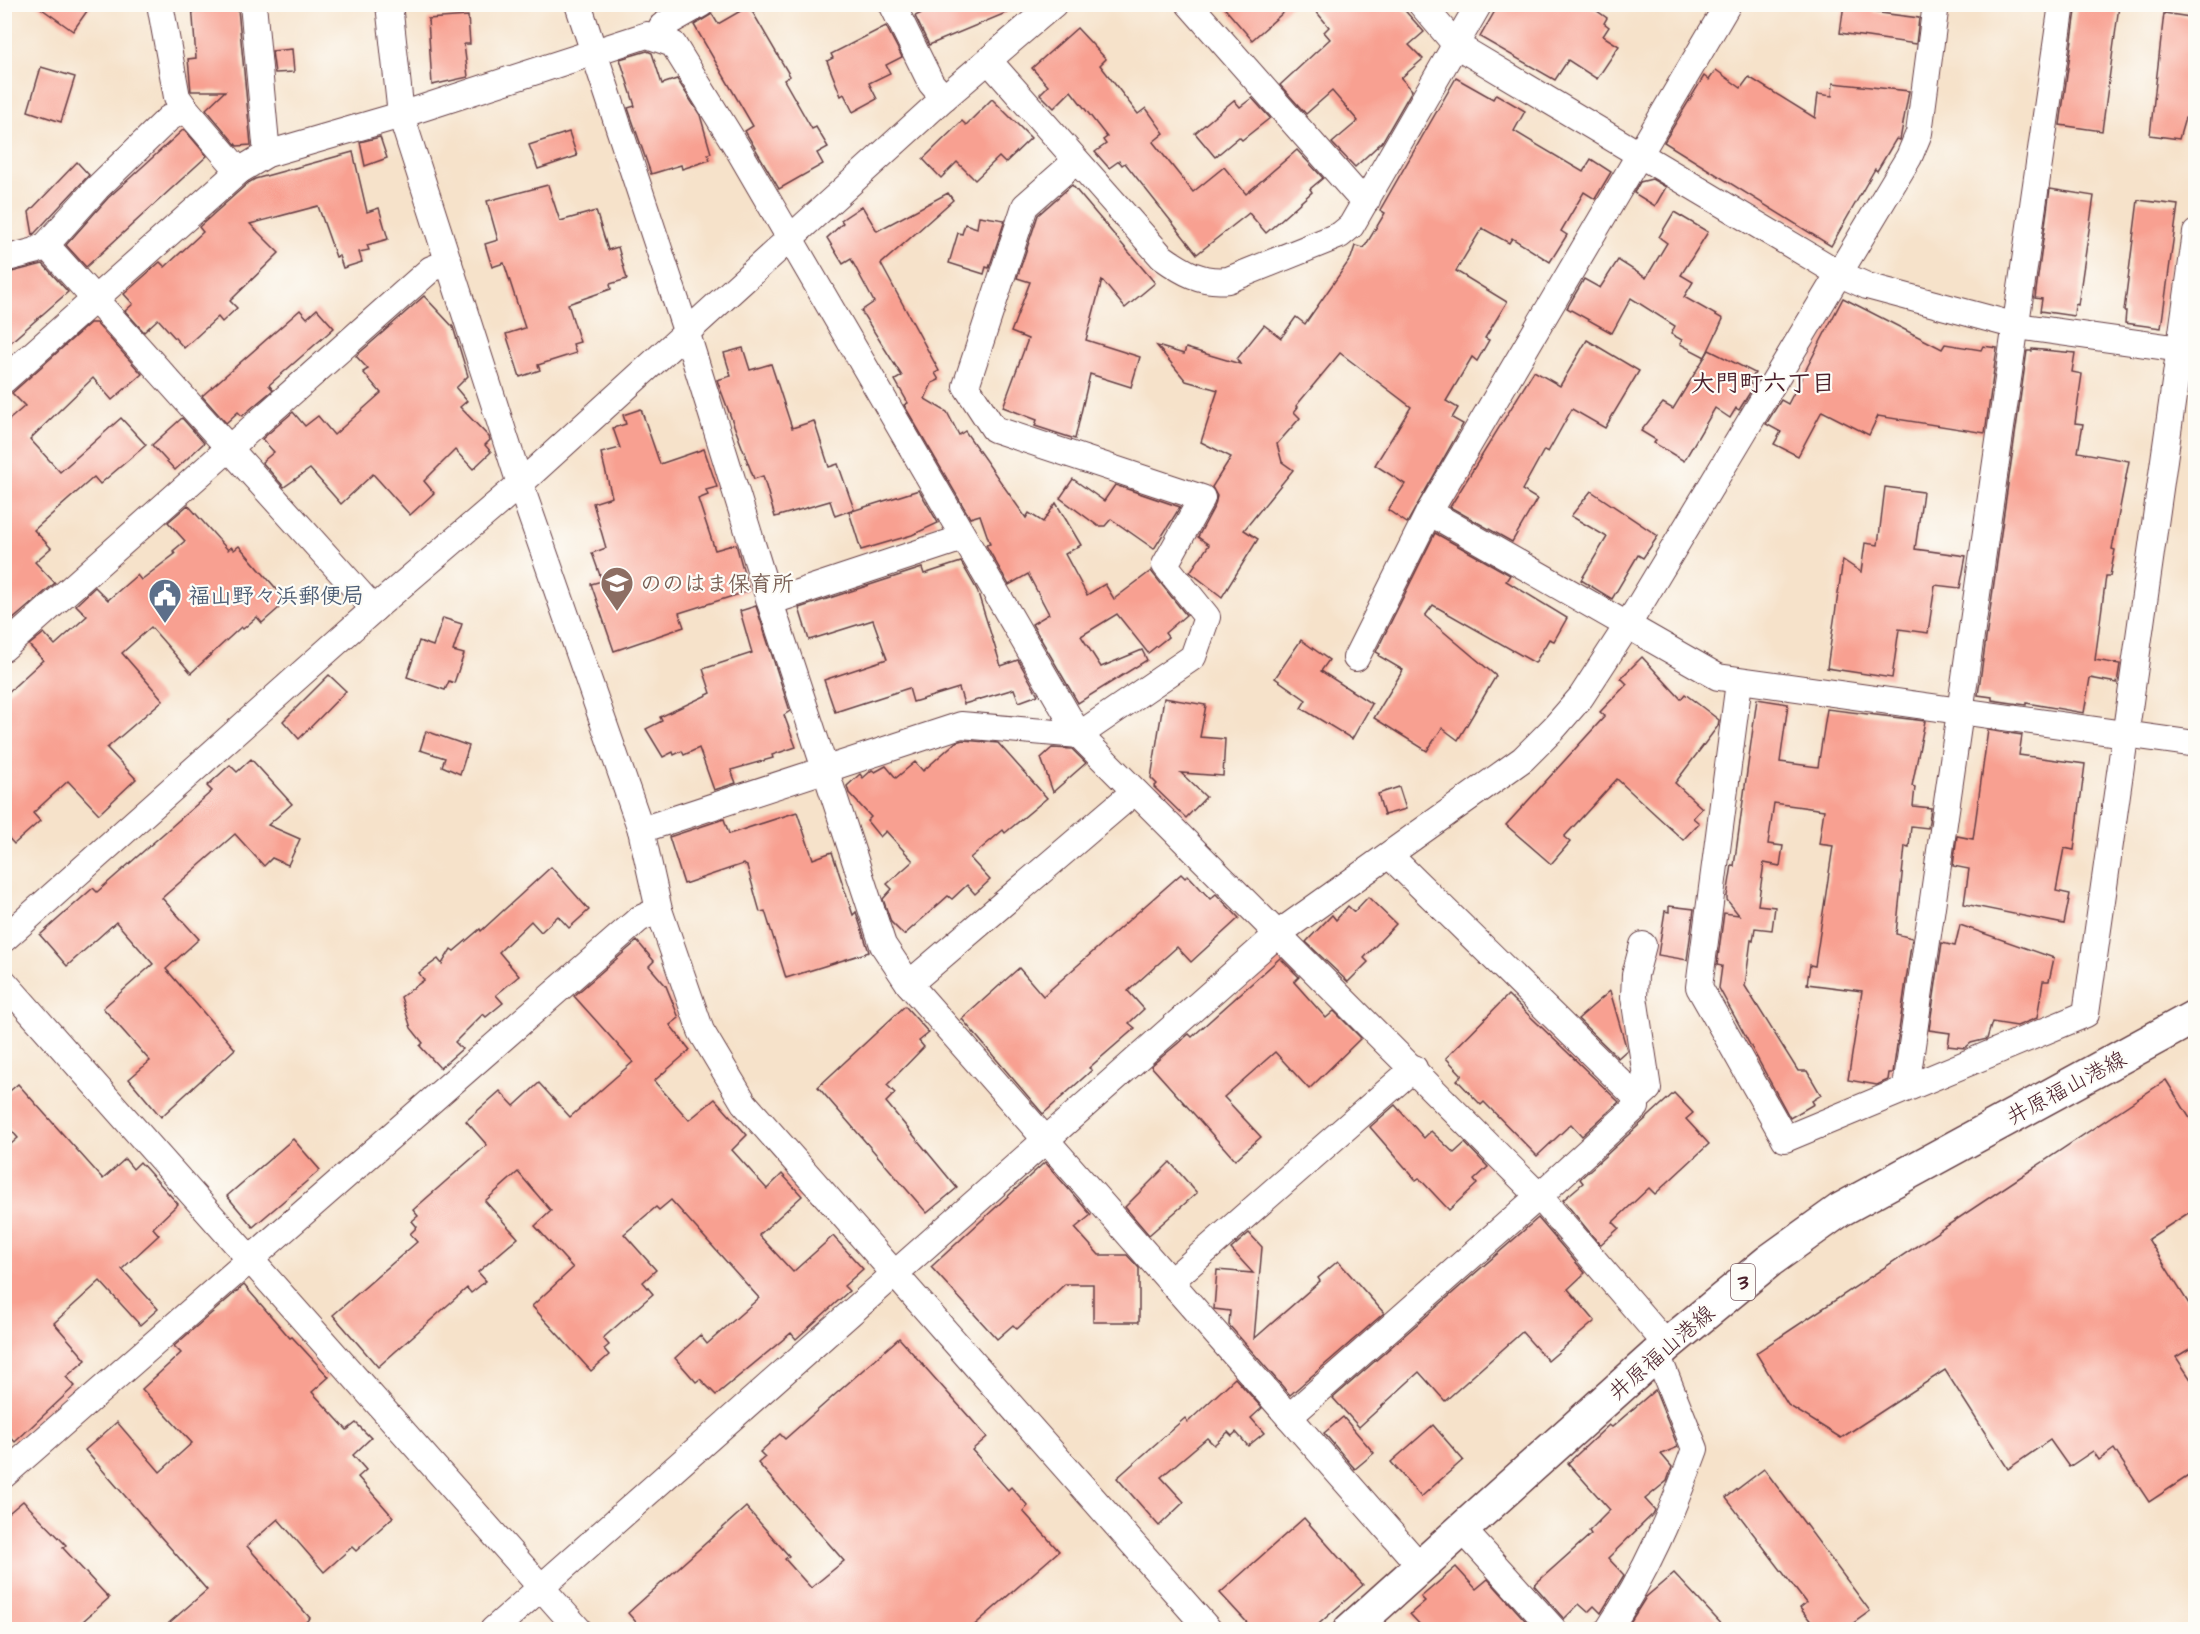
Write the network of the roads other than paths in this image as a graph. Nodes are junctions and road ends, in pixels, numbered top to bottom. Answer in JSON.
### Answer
{"nodes":[{"id":1,"x":160,"y":4,"type":"edge"},
{"id":2,"x":253,"y":4,"type":"edge"},
{"id":3,"x":389,"y":4,"type":"edge"},
{"id":4,"x":578,"y":4,"type":"edge"},
{"id":5,"x":701,"y":4,"type":"edge"},
{"id":6,"x":892,"y":4,"type":"edge"},
{"id":7,"x":1189,"y":4,"type":"edge"},
{"id":8,"x":1421,"y":4,"type":"edge"},
{"id":9,"x":1479,"y":4,"type":"edge"},
{"id":10,"x":1728,"y":4,"type":"edge"},
{"id":11,"x":1936,"y":4,"type":"edge"},
{"id":12,"x":2062,"y":4,"type":"edge"},
{"id":13,"x":1041,"y":9,"type":"edge"},
{"id":14,"x":658,"y":36,"type":"junction"},
{"id":15,"x":1456,"y":45,"type":"junction"},
{"id":16,"x":593,"y":52,"type":"junction"},
{"id":17,"x":989,"y":61,"type":"junction"},
{"id":18,"x":944,"y":98,"type":"junction"},
{"id":19,"x":185,"y":108,"type":"junction"},
{"id":20,"x":401,"y":115,"type":"junction"},
{"id":21,"x":267,"y":154,"type":"junction"},
{"id":22,"x":1640,"y":154,"type":"junction"},
{"id":23,"x":1076,"y":160,"type":"junction"},
{"id":24,"x":239,"y":171,"type":"junction"},
{"id":25,"x":1367,"y":200,"type":"junction"},
{"id":26,"x":2196,"y":233,"type":"edge"},
{"id":27,"x":790,"y":240,"type":"junction"},
{"id":28,"x":46,"y":244,"type":"junction"},
{"id":29,"x":4,"y":259,"type":"edge"},
{"id":30,"x":449,"y":262,"type":"junction"},
{"id":31,"x":1840,"y":274,"type":"junction"},
{"id":32,"x":96,"y":298,"type":"junction"},
{"id":33,"x":2017,"y":326,"type":"junction"},
{"id":34,"x":687,"y":334,"type":"junction"},
{"id":35,"x":2188,"y":350,"type":"edge"},
{"id":36,"x":4,"y":380,"type":"edge"},
{"id":37,"x":231,"y":449,"type":"junction"},
{"id":38,"x":520,"y":484,"type":"junction"},
{"id":39,"x":1429,"y":512,"type":"junction"},
{"id":40,"x":963,"y":538,"type":"junction"},
{"id":41,"x":770,"y":602,"type":"junction"},
{"id":42,"x":374,"y":609,"type":"junction"},
{"id":43,"x":1627,"y":626,"type":"junction"},
{"id":44,"x":4,"y":648,"type":"edge"},
{"id":45,"x":1356,"y":658,"type":"dead end"},
{"id":46,"x":1739,"y":682,"type":"junction"},
{"id":47,"x":1960,"y":709,"type":"junction"},
{"id":48,"x":2124,"y":734,"type":"junction"},
{"id":49,"x":1079,"y":735,"type":"junction"},
{"id":50,"x":2196,"y":744,"type":"edge"},
{"id":51,"x":825,"y":769,"type":"junction"},
{"id":52,"x":1134,"y":792,"type":"junction"},
{"id":53,"x":641,"y":830,"type":"junction"},
{"id":54,"x":1390,"y":856,"type":"junction"},
{"id":55,"x":659,"y":910,"type":"junction"},
{"id":56,"x":1279,"y":933,"type":"junction"},
{"id":57,"x":4,"y":939,"type":"edge"},
{"id":58,"x":1643,"y":945,"type":"dead end"},
{"id":59,"x":4,"y":982,"type":"edge"},
{"id":60,"x":909,"y":984,"type":"junction"},
{"id":61,"x":2196,"y":1016,"type":"edge"},
{"id":62,"x":1414,"y":1068,"type":"junction"},
{"id":63,"x":1906,"y":1087,"type":"junction"},
{"id":64,"x":1636,"y":1100,"type":"junction"},
{"id":65,"x":1045,"y":1139,"type":"junction"},
{"id":66,"x":1539,"y":1196,"type":"junction"},
{"id":67,"x":250,"y":1259,"type":"junction"},
{"id":68,"x":893,"y":1273,"type":"junction"},
{"id":69,"x":1171,"y":1281,"type":"junction"},
{"id":70,"x":1662,"y":1350,"type":"junction"},
{"id":71,"x":1289,"y":1417,"type":"junction"},
{"id":72,"x":4,"y":1475,"type":"edge"},
{"id":73,"x":1463,"y":1530,"type":"junction"},
{"id":74,"x":1420,"y":1566,"type":"junction"},
{"id":75,"x":542,"y":1587,"type":"junction"},
{"id":76,"x":493,"y":1629,"type":"edge"},
{"id":77,"x":579,"y":1629,"type":"edge"},
{"id":78,"x":1209,"y":1629,"type":"edge"},
{"id":79,"x":1350,"y":1629,"type":"edge"},
{"id":80,"x":1554,"y":1629,"type":"edge"},
{"id":81,"x":1608,"y":1629,"type":"edge"}],
"edges":[{"from":1,"to":19,"type":"street"},
{"from":2,"to":21,"type":"street"},
{"from":3,"to":20,"type":"street"},
{"from":4,"to":16,"type":"street"},
{"from":5,"to":14,"type":"street"},
{"from":6,"to":18,"type":"street"},
{"from":7,"to":25,"type":"street"},
{"from":8,"to":15,"type":"street"},
{"from":9,"to":15,"type":"street"},
{"from":10,"to":22,"type":"street"},
{"from":11,"to":31,"type":"street"},
{"from":12,"to":33,"type":"street"},
{"from":13,"to":17,"type":"street"},
{"from":14,"to":16,"type":"street"},
{"from":14,"to":27,"type":"street"},
{"from":15,"to":22,"type":"street"},
{"from":15,"to":25,"type":"street"},
{"from":16,"to":20,"type":"street"},
{"from":16,"to":34,"type":"street"},
{"from":17,"to":18,"type":"street"},
{"from":17,"to":23,"type":"street"},
{"from":18,"to":27,"type":"street"},
{"from":19,"to":24,"type":"street"},
{"from":19,"to":28,"type":"street"},
{"from":20,"to":21,"type":"street"},
{"from":20,"to":30,"type":"street"},
{"from":21,"to":24,"type":"street"},
{"from":22,"to":31,"type":"street"},
{"from":22,"to":39,"type":"street"},
{"from":23,"to":25,"type":"street"},
{"from":23,"to":49,"type":"street"},
{"from":24,"to":32,"type":"street"},
{"from":26,"to":35,"type":"street"},
{"from":27,"to":34,"type":"street"},
{"from":27,"to":40,"type":"street"},
{"from":28,"to":29,"type":"street"},
{"from":28,"to":32,"type":"street"},
{"from":30,"to":37,"type":"street"},
{"from":30,"to":38,"type":"street"},
{"from":31,"to":33,"type":"street"},
{"from":31,"to":43,"type":"street"},
{"from":32,"to":36,"type":"street"},
{"from":32,"to":37,"type":"street"},
{"from":33,"to":35,"type":"street"},
{"from":33,"to":47,"type":"street"},
{"from":34,"to":38,"type":"street"},
{"from":34,"to":41,"type":"street"},
{"from":35,"to":48,"type":"street"},
{"from":37,"to":42,"type":"street"},
{"from":37,"to":44,"type":"street"},
{"from":38,"to":42,"type":"street"},
{"from":38,"to":53,"type":"street"},
{"from":39,"to":43,"type":"street"},
{"from":39,"to":45,"type":"street"},
{"from":40,"to":41,"type":"street"},
{"from":40,"to":49,"type":"street"},
{"from":41,"to":51,"type":"street"},
{"from":42,"to":57,"type":"street"},
{"from":43,"to":46,"type":"street"},
{"from":43,"to":54,"type":"street"},
{"from":46,"to":47,"type":"street"},
{"from":46,"to":63,"type":"street"},
{"from":47,"to":48,"type":"street"},
{"from":47,"to":63,"type":"street"},
{"from":48,"to":50,"type":"street"},
{"from":48,"to":63,"type":"street"},
{"from":49,"to":51,"type":"street"},
{"from":49,"to":52,"type":"street"},
{"from":51,"to":53,"type":"street"},
{"from":51,"to":60,"type":"street"},
{"from":52,"to":56,"type":"street"},
{"from":52,"to":60,"type":"street"},
{"from":53,"to":55,"type":"street"},
{"from":54,"to":56,"type":"street"},
{"from":54,"to":64,"type":"street"},
{"from":55,"to":67,"type":"street"},
{"from":55,"to":68,"type":"street"},
{"from":56,"to":62,"type":"street"},
{"from":56,"to":65,"type":"street"},
{"from":58,"to":64,"type":"street"},
{"from":59,"to":67,"type":"street"},
{"from":60,"to":65,"type":"street"},
{"from":61,"to":70,"type":"main road","name":"井原福山港線","number":"3"},
{"from":62,"to":66,"type":"street"},
{"from":62,"to":69,"type":"street"},
{"from":64,"to":66,"type":"street"},
{"from":65,"to":68,"type":"street"},
{"from":65,"to":69,"type":"street"},
{"from":66,"to":70,"type":"street"},
{"from":66,"to":71,"type":"street"},
{"from":67,"to":72,"type":"street"},
{"from":67,"to":75,"type":"street"},
{"from":68,"to":75,"type":"street"},
{"from":68,"to":78,"type":"street"},
{"from":69,"to":71,"type":"street"},
{"from":70,"to":73,"type":"main road","name":"井原福山港線","number":"3"},
{"from":70,"to":81,"type":"street"},
{"from":71,"to":74,"type":"street"},
{"from":73,"to":74,"type":"main road","name":"井原福山港線","number":"3"},
{"from":73,"to":80,"type":"street"},
{"from":74,"to":79,"type":"main road","name":"井原福山港線","number":"3"},
{"from":75,"to":76,"type":"street"},
{"from":75,"to":77,"type":"street"}]}
